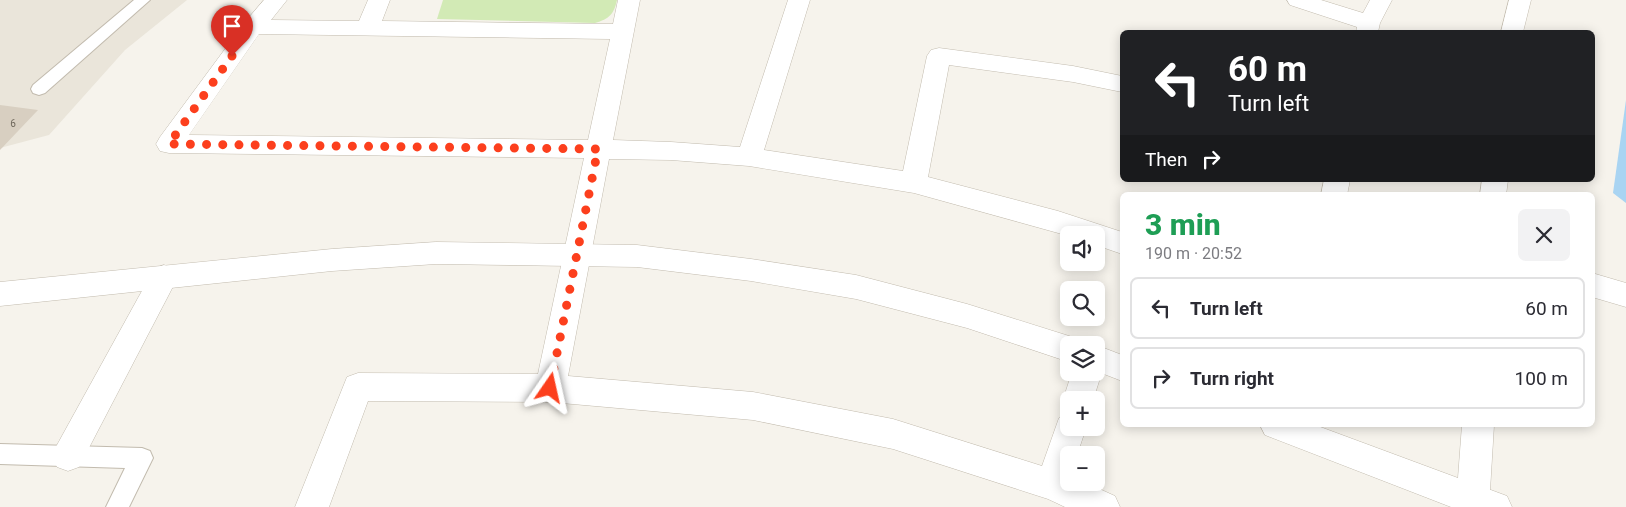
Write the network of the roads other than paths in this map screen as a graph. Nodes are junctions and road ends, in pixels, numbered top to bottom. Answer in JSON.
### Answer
{"nodes":[{"id":1,"x":143,"y":0,"type":"edge"},
{"id":2,"x":276,"y":0,"type":"edge"},
{"id":3,"x":378,"y":0,"type":"edge"},
{"id":4,"x":629,"y":0,"type":"edge"},
{"id":5,"x":799,"y":0,"type":"edge"},
{"id":6,"x":1298,"y":0,"type":"edge"},
{"id":7,"x":1381,"y":0,"type":"edge"},
{"id":8,"x":1520,"y":0,"type":"edge"},
{"id":9,"x":252,"y":27,"type":"junction"},
{"id":10,"x":1368,"y":28,"type":"edge"},
{"id":11,"x":367,"y":30,"type":"junction"},
{"id":12,"x":1512,"y":30,"type":"edge"},
{"id":13,"x":622,"y":32,"type":"junction"},
{"id":14,"x":1120,"y":84,"type":"edge"},
{"id":15,"x":39,"y":89,"type":"dead end"},
{"id":16,"x":598,"y":149,"type":"junction"},
{"id":17,"x":750,"y":157,"type":"junction"},
{"id":18,"x":914,"y":183,"type":"junction"},
{"id":19,"x":1120,"y":242,"type":"edge"},
{"id":20,"x":576,"y":255,"type":"junction"},
{"id":21,"x":164,"y":277,"type":"junction"},
{"id":22,"x":1595,"y":285,"type":"edge"},
{"id":23,"x":0,"y":294,"type":"edge"},
{"id":24,"x":1626,"y":295,"type":"edge"},
{"id":25,"x":1060,"y":346,"type":"edge"},
{"id":26,"x":1105,"y":361,"type":"edge"},
{"id":27,"x":1120,"y":367,"type":"edge"},
{"id":28,"x":550,"y":388,"type":"junction"},
{"id":29,"x":1281,"y":427,"type":"edge"},
{"id":30,"x":1478,"y":427,"type":"edge"},
{"id":31,"x":1067,"y":436,"type":"edge"},
{"id":32,"x":0,"y":454,"type":"edge"},
{"id":33,"x":68,"y":456,"type":"junction"},
{"id":34,"x":1052,"y":485,"type":"junction"},
{"id":35,"x":1480,"y":504,"type":"edge"},
{"id":36,"x":117,"y":507,"type":"edge"},
{"id":37,"x":312,"y":507,"type":"edge"},
{"id":38,"x":1103,"y":507,"type":"edge"}],
"edges":[{"from":1,"to":15,"type":"lane"},
{"from":2,"to":9,"type":"street"},
{"from":3,"to":11,"type":"street"},
{"from":4,"to":13,"type":"street"},
{"from":5,"to":17,"type":"street"},
{"from":6,"to":10,"type":"street"},
{"from":7,"to":10,"type":"street"},
{"from":8,"to":12,"type":"street"},
{"from":9,"to":11,"type":"street"},
{"from":9,"to":16,"type":"street"},
{"from":11,"to":13,"type":"street"},
{"from":13,"to":16,"type":"street"},
{"from":14,"to":18,"type":"street"},
{"from":16,"to":17,"type":"street"},
{"from":16,"to":20,"type":"street"},
{"from":17,"to":18,"type":"street"},
{"from":18,"to":19,"type":"street"},
{"from":20,"to":21,"type":"street"},
{"from":20,"to":25,"type":"street"},
{"from":20,"to":28,"type":"street"},
{"from":21,"to":23,"type":"street"},
{"from":21,"to":33,"type":"street"},
{"from":22,"to":24,"type":"street"},
{"from":26,"to":27,"type":"street"},
{"from":28,"to":34,"type":"street"},
{"from":28,"to":37,"type":"street"},
{"from":29,"to":35,"type":"street"},
{"from":30,"to":35,"type":"street"},
{"from":31,"to":34,"type":"street"},
{"from":32,"to":33,"type":"lane"},
{"from":33,"to":36,"type":"lane"},
{"from":34,"to":38,"type":"street"}]}
